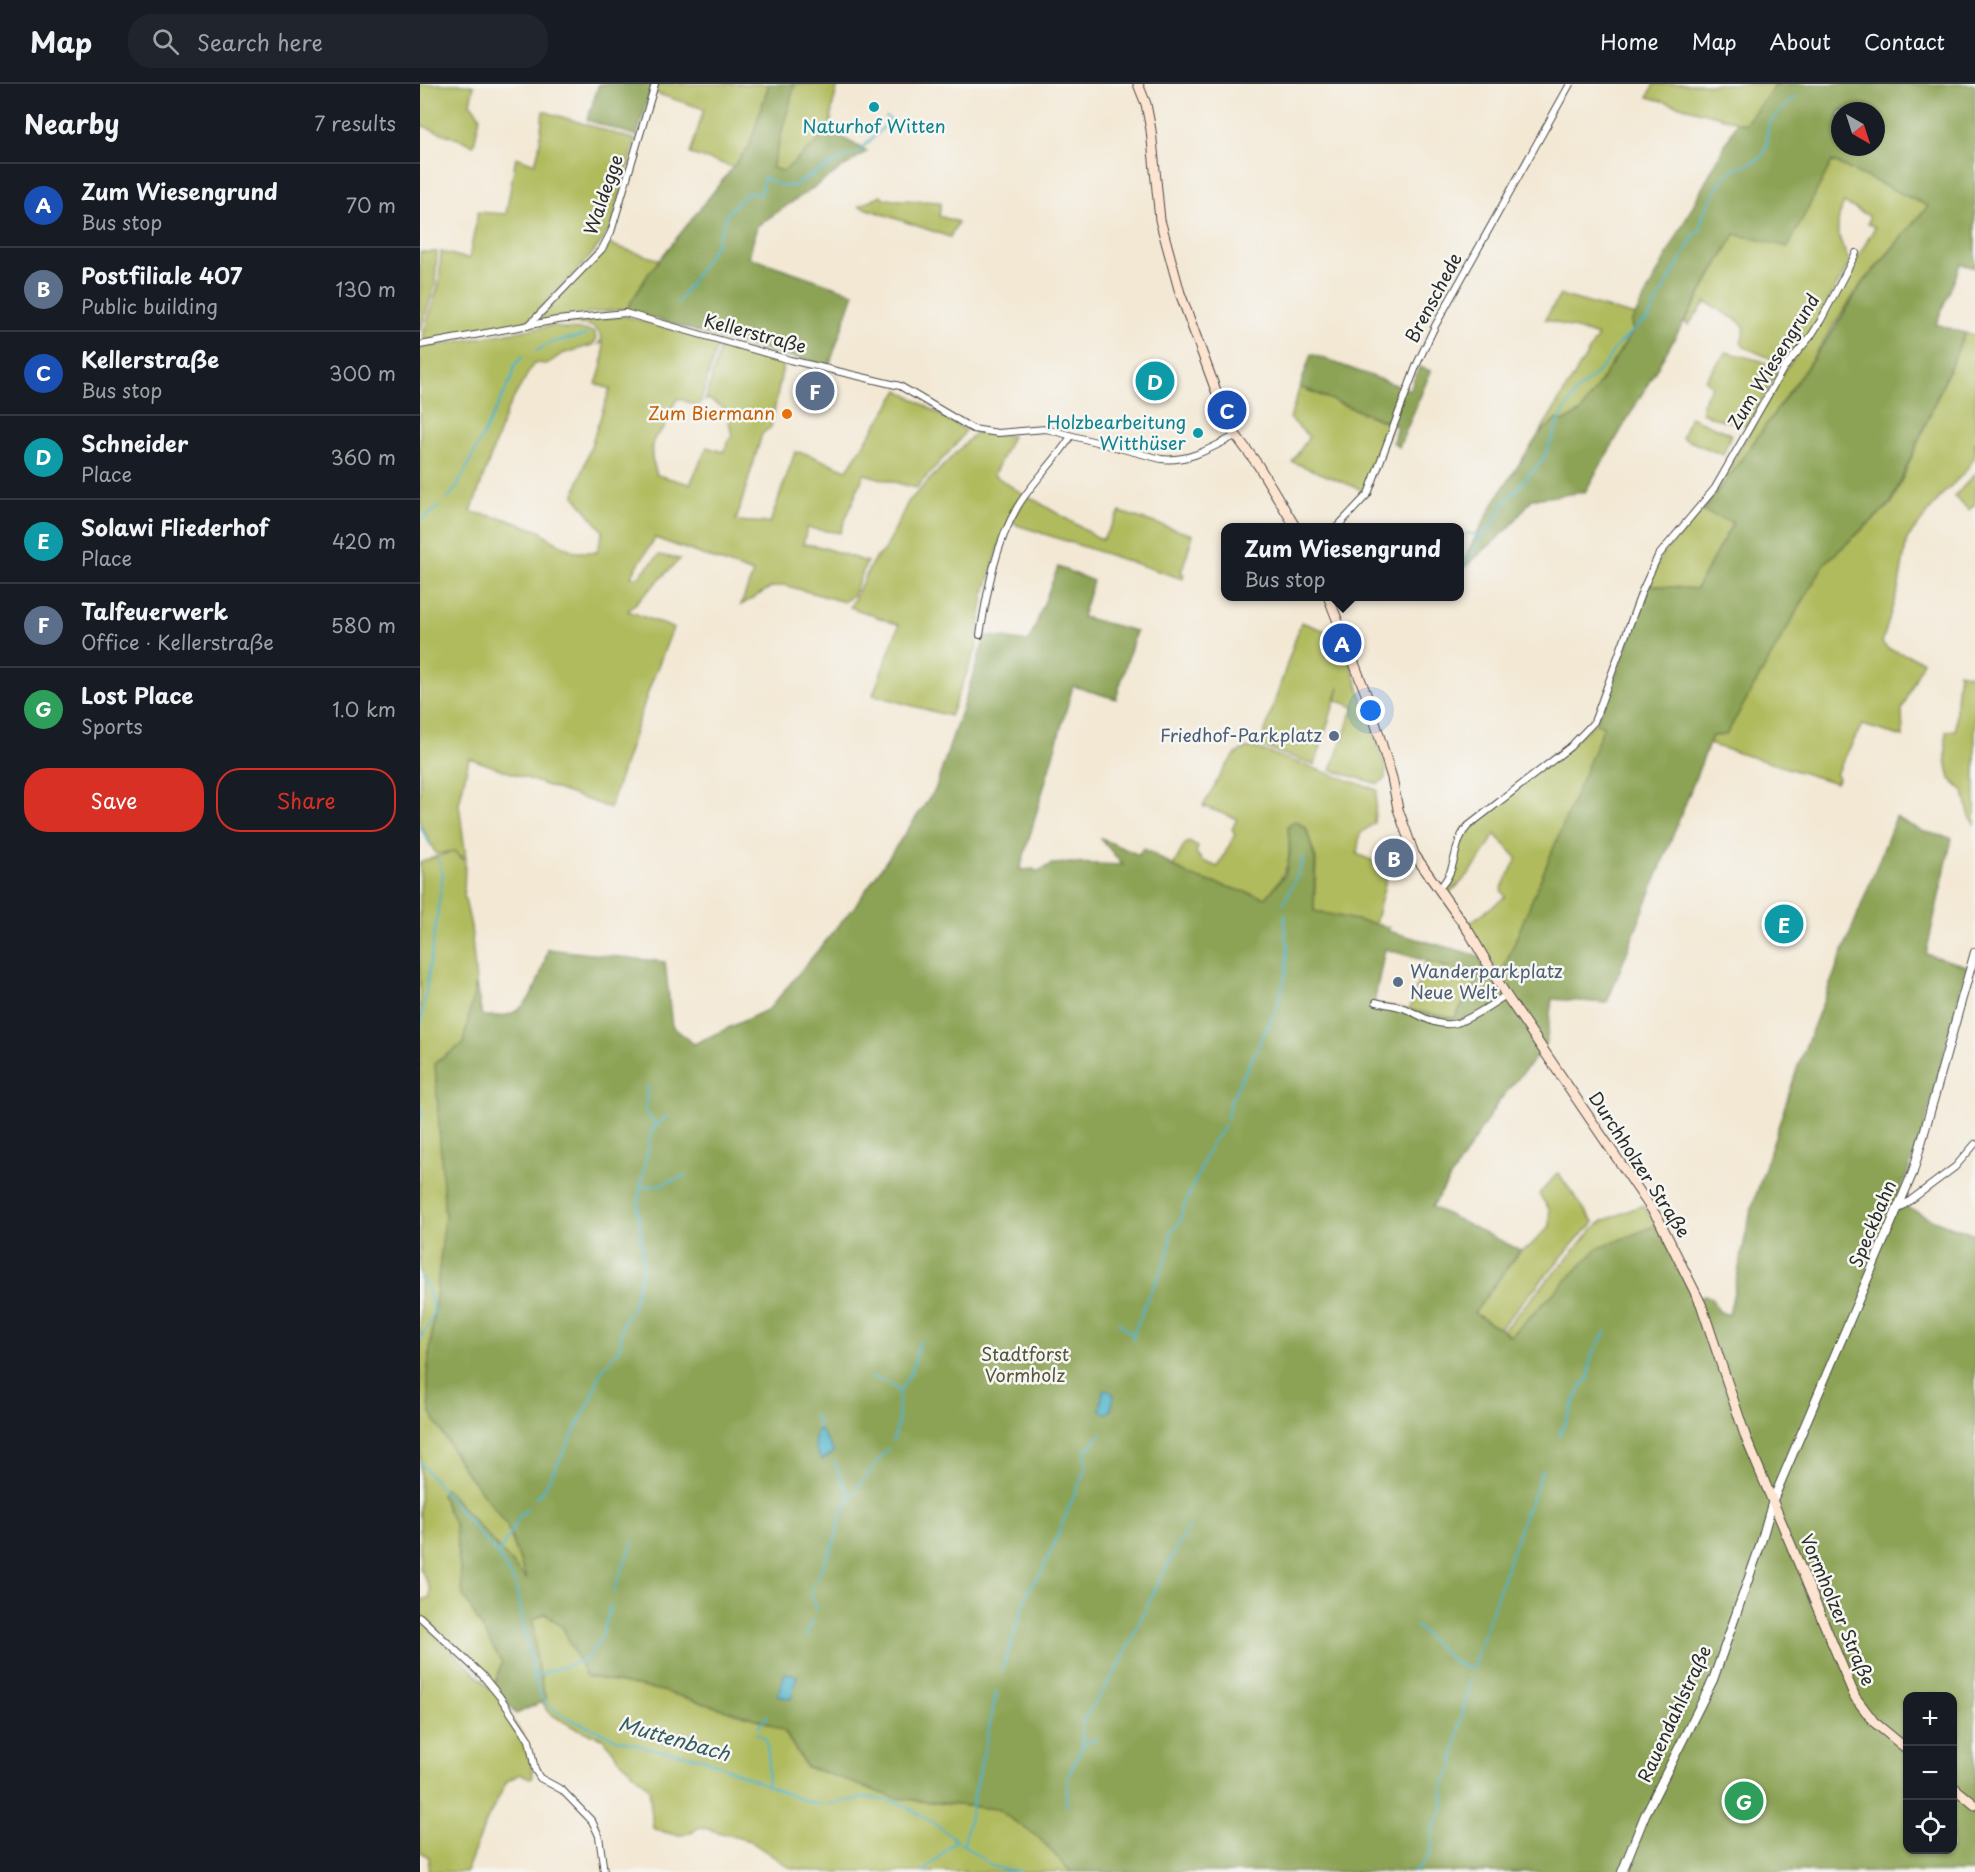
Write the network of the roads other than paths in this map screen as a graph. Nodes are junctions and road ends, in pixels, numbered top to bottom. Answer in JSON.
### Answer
{"nodes":[{"id":1,"x":655,"y":84,"type":"edge"},
{"id":2,"x":1138,"y":84,"type":"edge"},
{"id":3,"x":1570,"y":84,"type":"edge"},
{"id":4,"x":1856,"y":254,"type":"dead end"},
{"id":5,"x":528,"y":326,"type":"junction"},
{"id":6,"x":420,"y":345,"type":"edge"},
{"id":7,"x":1071,"y":436,"type":"junction"},
{"id":8,"x":1235,"y":436,"type":"junction"},
{"id":9,"x":1293,"y":523,"type":"edge"},
{"id":10,"x":1341,"y":523,"type":"edge"},
{"id":11,"x":1330,"y":601,"type":"edge"},
{"id":12,"x":980,"y":635,"type":"dead end"},
{"id":13,"x":1439,"y":888,"type":"junction"},
{"id":14,"x":1975,"y":952,"type":"edge"},
{"id":15,"x":1506,"y":995,"type":"junction"},
{"id":16,"x":1376,"y":1002,"type":"dead end"},
{"id":17,"x":1975,"y":1144,"type":"edge"},
{"id":18,"x":1895,"y":1212,"type":"junction"},
{"id":19,"x":1773,"y":1500,"type":"junction"},
{"id":20,"x":420,"y":1617,"type":"edge"},
{"id":21,"x":1903,"y":1746,"type":"edge"},
{"id":22,"x":1957,"y":1789,"type":"edge"},
{"id":23,"x":1975,"y":1805,"type":"edge"},
{"id":24,"x":604,"y":1872,"type":"edge"},
{"id":25,"x":1623,"y":1872,"type":"edge"}],
"edges":[{"from":1,"to":5,"type":"street","name":"Waldegge"},
{"from":2,"to":8,"type":"main road"},
{"from":3,"to":10,"type":"street","name":"Brenschede"},
{"from":4,"to":13,"type":"street","name":"Zum Wiesengrund"},
{"from":5,"to":6,"type":"street","name":"Kellerstraße"},
{"from":5,"to":7,"type":"street","name":"Kellerstraße"},
{"from":7,"to":8,"type":"street","name":"Kellerstraße"},
{"from":7,"to":12,"type":"street"},
{"from":8,"to":9,"type":"main road"},
{"from":11,"to":13,"type":"main road","name":"Durchholzer Straße"},
{"from":13,"to":15,"type":"main road","name":"Durchholzer Straße"},
{"from":14,"to":18,"type":"street","name":"Speckbahn"},
{"from":15,"to":16,"type":"street"},
{"from":15,"to":19,"type":"main road","name":"Durchholzer Straße"},
{"from":17,"to":18,"type":"street"},
{"from":18,"to":19,"type":"street","name":"Speckbahn"},
{"from":19,"to":21,"type":"main road","name":"Vormholzer Straße"},
{"from":19,"to":25,"type":"street","name":"Rauendahlstraße"},
{"from":20,"to":24,"type":"street"},
{"from":22,"to":23,"type":"main road"}]}
